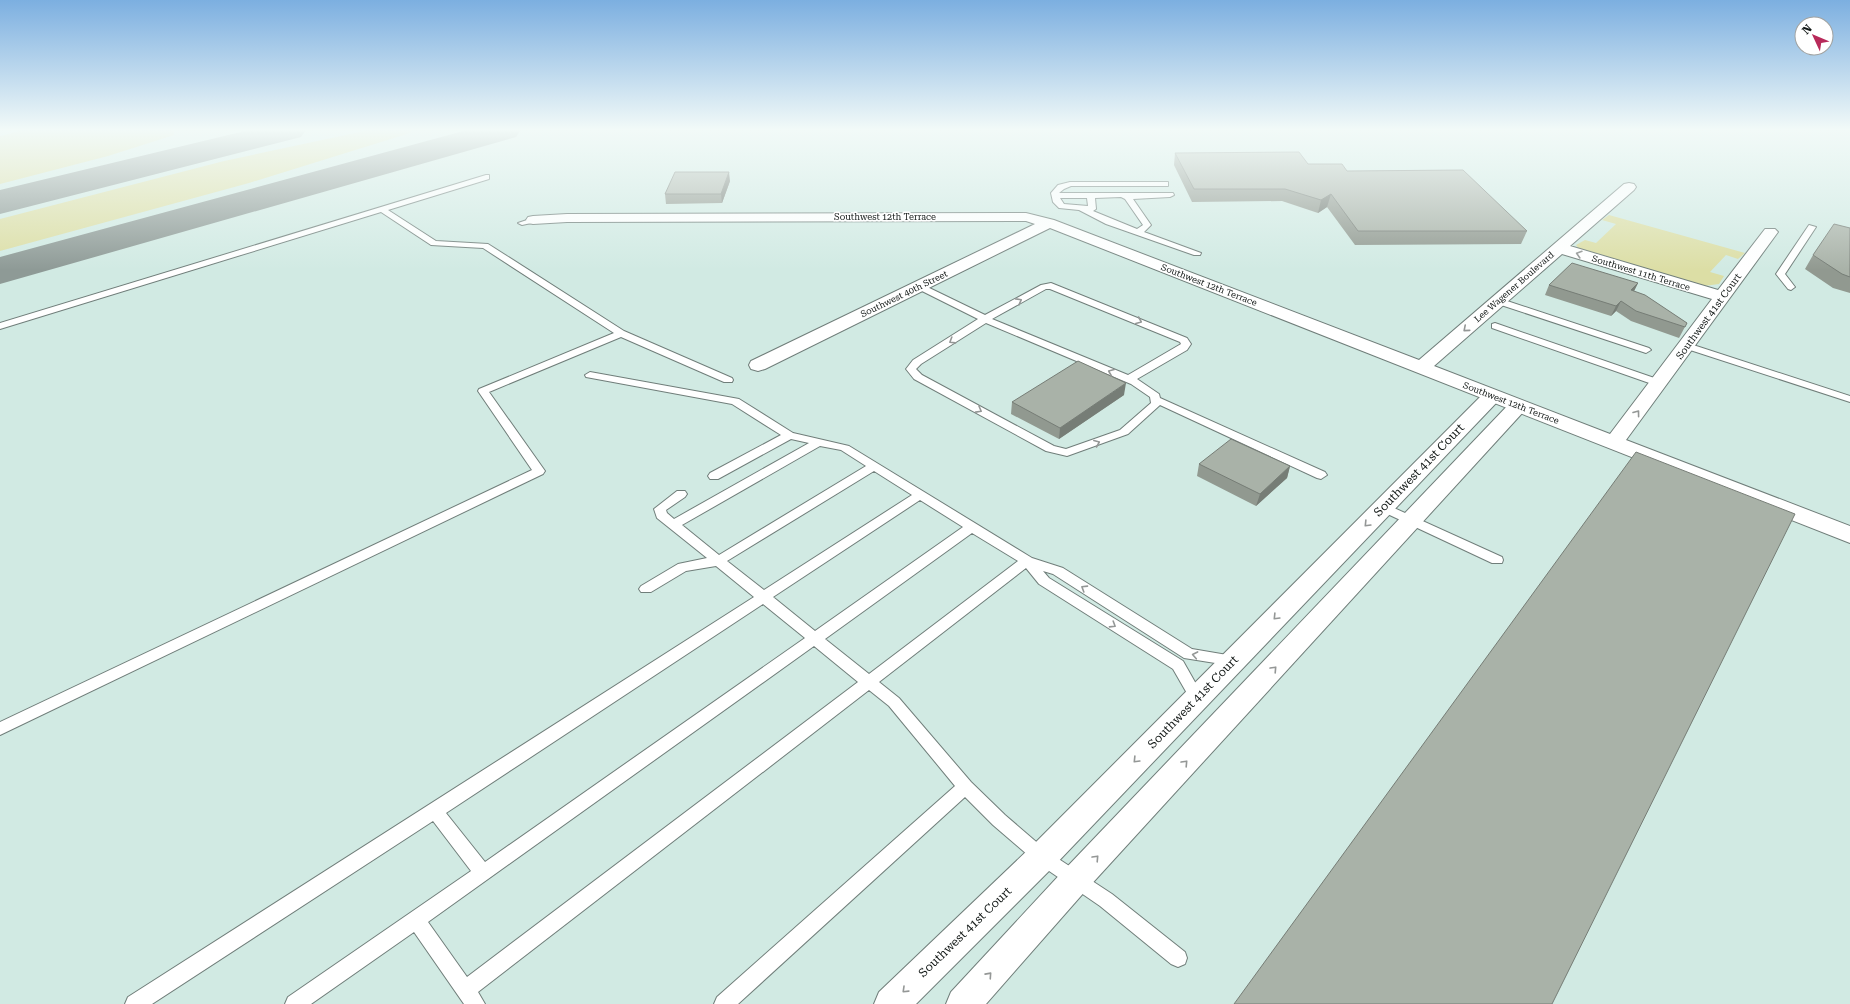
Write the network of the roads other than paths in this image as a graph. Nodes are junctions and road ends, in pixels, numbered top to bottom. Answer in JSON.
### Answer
{"nodes":[{"id":1,"x":486,"y":177,"type":"dead end"},
{"id":2,"x":1165,"y":184,"type":"dead end"},
{"id":3,"x":1629,"y":187,"type":"dead end"},
{"id":4,"x":1170,"y":195,"type":"dead end"},
{"id":5,"x":1056,"y":196,"type":"junction"},
{"id":6,"x":1089,"y":196,"type":"junction"},
{"id":7,"x":1128,"y":197,"type":"junction"},
{"id":8,"x":382,"y":209,"type":"junction"},
{"id":9,"x":1082,"y":209,"type":"junction"},
{"id":10,"x":528,"y":222,"type":"dead end"},
{"id":11,"x":1050,"y":223,"type":"junction"},
{"id":12,"x":1812,"y":227,"type":"dead end"},
{"id":13,"x":1139,"y":232,"type":"junction"},
{"id":14,"x":1770,"y":232,"type":"dead end"},
{"id":15,"x":1559,"y":248,"type":"junction"},
{"id":16,"x":1197,"y":252,"type":"dead end"},
{"id":17,"x":919,"y":286,"type":"junction"},
{"id":18,"x":1791,"y":287,"type":"dead end"},
{"id":19,"x":1723,"y":298,"type":"junction"},
{"id":20,"x":1498,"y":301,"type":"junction"},
{"id":21,"x":985,"y":319,"type":"junction"},
{"id":22,"x":0,"y":326,"type":"edge"},
{"id":23,"x":1495,"y":326,"type":"dead end"},
{"id":24,"x":621,"y":333,"type":"junction"},
{"id":25,"x":1687,"y":346,"type":"junction"},
{"id":26,"x":1646,"y":350,"type":"dead end"},
{"id":27,"x":758,"y":365,"type":"dead end"},
{"id":28,"x":1421,"y":368,"type":"junction"},
{"id":29,"x":590,"y":375,"type":"dead end"},
{"id":30,"x":1129,"y":379,"type":"junction"},
{"id":31,"x":728,"y":380,"type":"dead end"},
{"id":32,"x":1659,"y":383,"type":"junction"},
{"id":33,"x":1492,"y":396,"type":"junction"},
{"id":34,"x":1155,"y":399,"type":"junction"},
{"id":35,"x":1850,"y":399,"type":"edge"},
{"id":36,"x":1518,"y":406,"type":"junction"},
{"id":37,"x":789,"y":435,"type":"junction"},
{"id":38,"x":817,"y":442,"type":"junction"},
{"id":39,"x":1614,"y":443,"type":"junction"},
{"id":40,"x":874,"y":466,"type":"junction"},
{"id":41,"x":1321,"y":475,"type":"dead end"},
{"id":42,"x":714,"y":476,"type":"dead end"},
{"id":43,"x":681,"y":494,"type":"dead end"},
{"id":44,"x":921,"y":494,"type":"junction"},
{"id":45,"x":1383,"y":507,"type":"junction"},
{"id":46,"x":1412,"y":520,"type":"junction"},
{"id":47,"x":673,"y":525,"type":"junction"},
{"id":48,"x":972,"y":527,"type":"junction"},
{"id":49,"x":1850,"y":535,"type":"edge"},
{"id":50,"x":1497,"y":560,"type":"dead end"},
{"id":51,"x":718,"y":561,"type":"junction"},
{"id":52,"x":1027,"y":561,"type":"junction"},
{"id":53,"x":646,"y":589,"type":"dead end"},
{"id":54,"x":764,"y":597,"type":"junction"},
{"id":55,"x":814,"y":638,"type":"junction"},
{"id":56,"x":1234,"y":661,"type":"junction"},
{"id":57,"x":869,"y":682,"type":"junction"},
{"id":58,"x":1197,"y":698,"type":"junction"},
{"id":59,"x":0,"y":729,"type":"edge"},
{"id":60,"x":965,"y":787,"type":"junction"},
{"id":61,"x":435,"y":811,"type":"junction"},
{"id":62,"x":1042,"y":857,"type":"junction"},
{"id":63,"x":483,"y":873,"type":"junction"},
{"id":64,"x":1076,"y":879,"type":"junction"},
{"id":65,"x":416,"y":920,"type":"junction"},
{"id":66,"x":1178,"y":958,"type":"dead end"},
{"id":67,"x":470,"y":997,"type":"edge"},
{"id":68,"x":135,"y":1004,"type":"edge"},
{"id":69,"x":295,"y":1004,"type":"edge"},
{"id":70,"x":724,"y":1004,"type":"edge"},
{"id":71,"x":891,"y":1004,"type":"edge"},
{"id":72,"x":963,"y":1004,"type":"edge"}],
"edges":[{"from":1,"to":8,"type":"lane"},
{"from":2,"to":5,"type":"lane"},
{"from":3,"to":15,"type":"street","name":"Lee Wagener Boulevard"},
{"from":4,"to":7,"type":"lane"},
{"from":5,"to":6,"type":"lane"},
{"from":5,"to":9,"type":"lane"},
{"from":6,"to":7,"type":"lane"},
{"from":6,"to":9,"type":"lane"},
{"from":7,"to":13,"type":"lane"},
{"from":8,"to":22,"type":"lane"},
{"from":8,"to":24,"type":"lane"},
{"from":9,"to":13,"type":"lane"},
{"from":10,"to":11,"type":"street","name":"Southwest 12th Terrace"},
{"from":11,"to":17,"type":"street","name":"Southwest 40th Street"},
{"from":11,"to":28,"type":"street","name":"Southwest 12th Terrace"},
{"from":12,"to":18,"type":"lane"},
{"from":13,"to":16,"type":"lane"},
{"from":14,"to":19,"type":"street","name":"Southwest 41st Court"},
{"from":19,"to":15,"type":"street","name":"Southwest 11th Terrace","one_way":true},
{"from":15,"to":20,"type":"street","name":"Lee Wagener Boulevard"},
{"from":17,"to":21,"type":"lane"},
{"from":17,"to":27,"type":"street","name":"Southwest 40th Street"},
{"from":19,"to":25,"type":"street","name":"Southwest 41st Court"},
{"from":20,"to":26,"type":"lane"},
{"from":20,"to":28,"type":"street","name":"Lee Wagener Boulevard","one_way":true},
{"from":30,"to":21,"type":"lane","one_way":true},
{"from":21,"to":30,"type":"lane","one_way":true},
{"from":21,"to":34,"type":"lane","one_way":true},
{"from":23,"to":32,"type":"lane"},
{"from":24,"to":31,"type":"lane"},
{"from":24,"to":59,"type":"lane"},
{"from":25,"to":32,"type":"street","name":"Southwest 41st Court"},
{"from":25,"to":35,"type":"lane"},
{"from":28,"to":33,"type":"street","name":"Southwest 12th Terrace"},
{"from":29,"to":37,"type":"lane"},
{"from":30,"to":34,"type":"lane"},
{"from":39,"to":32,"type":"street","name":"Southwest 41st Court","one_way":true},
{"from":33,"to":36,"type":"street","name":"Southwest 12th Terrace"},
{"from":33,"to":45,"type":"street","name":"Southwest 41st Court"},
{"from":34,"to":41,"type":"lane"},
{"from":36,"to":39,"type":"street","name":"Southwest 12th Terrace"},
{"from":36,"to":46,"type":"street"},
{"from":37,"to":38,"type":"lane"},
{"from":37,"to":42,"type":"lane"},
{"from":38,"to":40,"type":"lane"},
{"from":38,"to":47,"type":"lane"},
{"from":39,"to":49,"type":"street","name":"Southwest 12th Terrace"},
{"from":40,"to":44,"type":"lane"},
{"from":40,"to":51,"type":"lane"},
{"from":43,"to":47,"type":"lane"},
{"from":44,"to":48,"type":"lane"},
{"from":44,"to":54,"type":"lane"},
{"from":45,"to":46,"type":"lane"},
{"from":45,"to":56,"type":"street","name":"Southwest 41st Court","one_way":true},
{"from":46,"to":50,"type":"lane"},
{"from":64,"to":46,"type":"street","one_way":true},
{"from":47,"to":51,"type":"lane"},
{"from":48,"to":52,"type":"lane"},
{"from":48,"to":55,"type":"lane"},
{"from":51,"to":53,"type":"lane"},
{"from":51,"to":54,"type":"lane"},
{"from":56,"to":52,"type":"lane","one_way":true},
{"from":52,"to":57,"type":"lane"},
{"from":52,"to":58,"type":"lane","one_way":true},
{"from":54,"to":55,"type":"lane"},
{"from":54,"to":61,"type":"lane"},
{"from":55,"to":57,"type":"lane"},
{"from":55,"to":63,"type":"lane"},
{"from":56,"to":58,"type":"street","name":"Southwest 41st Court"},
{"from":57,"to":60,"type":"lane"},
{"from":57,"to":67,"type":"lane"},
{"from":58,"to":62,"type":"street","name":"Southwest 41st Court","one_way":true},
{"from":60,"to":62,"type":"lane"},
{"from":60,"to":70,"type":"lane"},
{"from":61,"to":63,"type":"lane"},
{"from":61,"to":68,"type":"lane"},
{"from":62,"to":64,"type":"lane"},
{"from":62,"to":71,"type":"street","name":"Southwest 41st Court","one_way":true},
{"from":63,"to":65,"type":"lane"},
{"from":64,"to":66,"type":"lane"},
{"from":72,"to":64,"type":"street","one_way":true},
{"from":65,"to":67,"type":"lane"},
{"from":65,"to":69,"type":"lane"}]}
